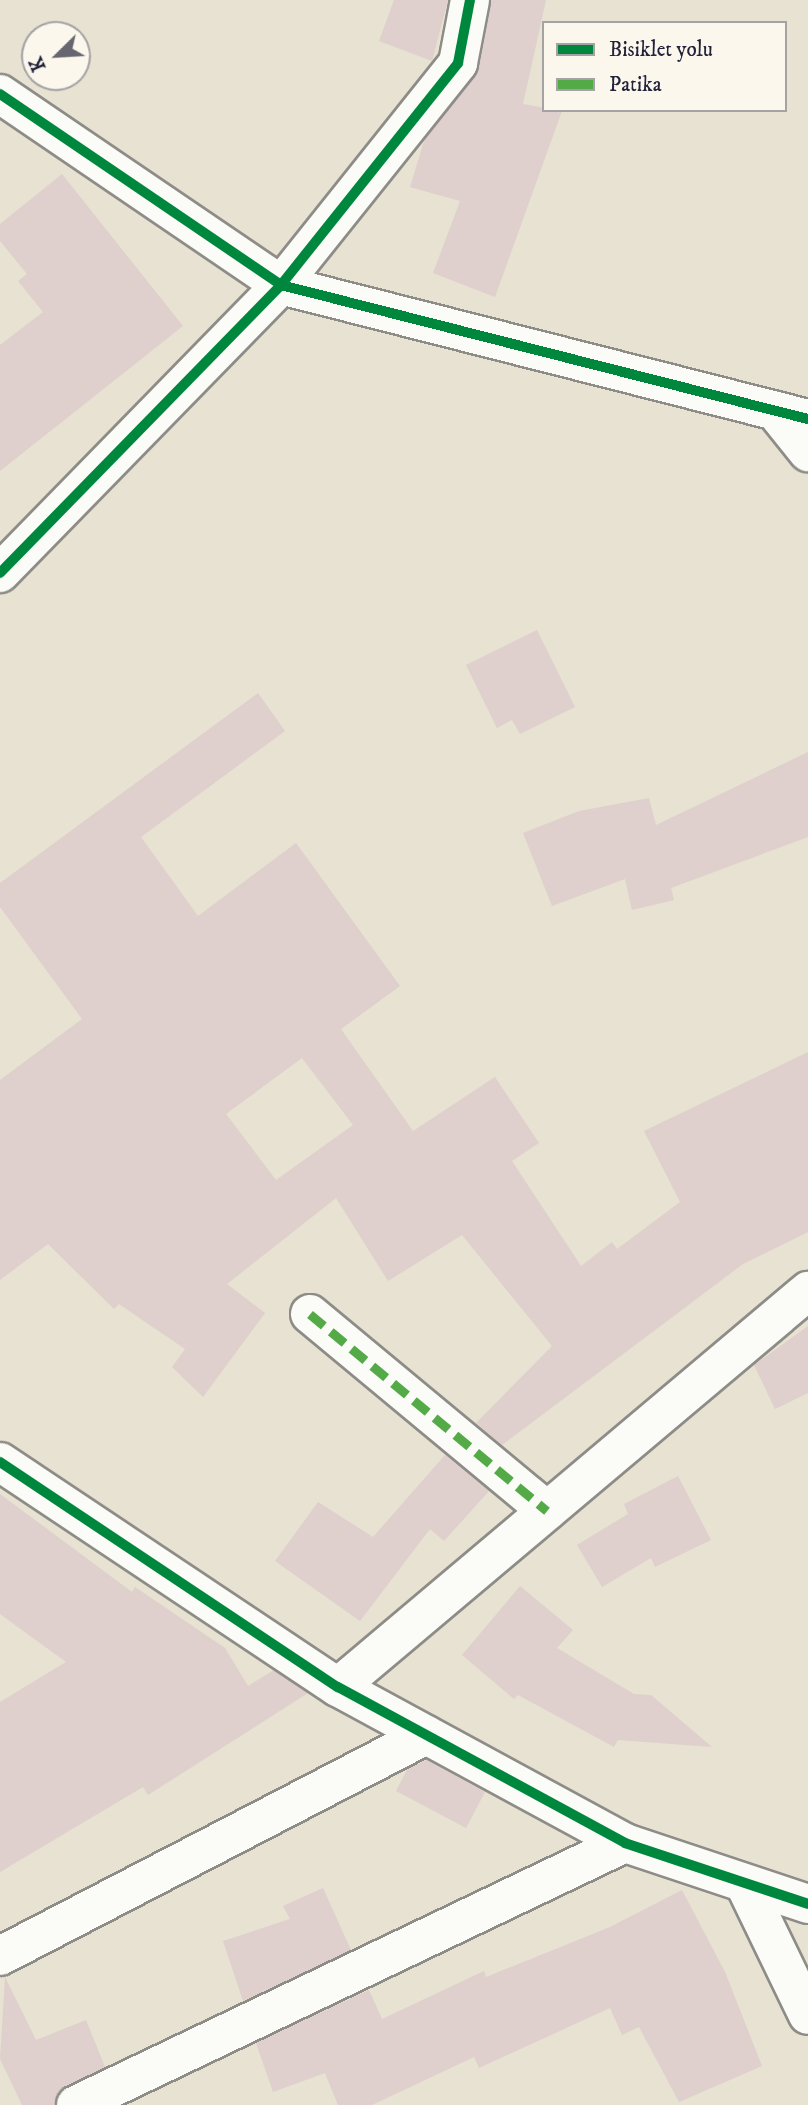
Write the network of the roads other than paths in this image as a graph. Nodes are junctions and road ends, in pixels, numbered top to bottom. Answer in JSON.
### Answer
{"nodes":[{"id":1,"x":470,"y":0,"type":"edge"},
{"id":2,"x":0,"y":94,"type":"edge"},
{"id":3,"x":281,"y":285,"type":"junction"},
{"id":4,"x":791,"y":415,"type":"edge"},
{"id":5,"x":808,"y":453,"type":"edge"},
{"id":6,"x":0,"y":573,"type":"edge"},
{"id":7,"x":808,"y":1291,"type":"edge"},
{"id":8,"x":310,"y":1314,"type":"dead end"},
{"id":9,"x":0,"y":1462,"type":"edge"},
{"id":10,"x":547,"y":1511,"type":"junction"},
{"id":11,"x":338,"y":1687,"type":"junction"},
{"id":12,"x":426,"y":1735,"type":"junction"},
{"id":13,"x":625,"y":1843,"type":"junction"},
{"id":14,"x":746,"y":1887,"type":"junction"},
{"id":15,"x":808,"y":1904,"type":"edge"},
{"id":16,"x":0,"y":1956,"type":"edge"},
{"id":17,"x":808,"y":2015,"type":"edge"},
{"id":18,"x":76,"y":2105,"type":"edge"}],
"edges":[{"from":1,"to":3,"type":"street"},
{"from":2,"to":3,"type":"street"},
{"from":3,"to":4,"type":"street"},
{"from":3,"to":6,"type":"street"},
{"from":4,"to":5,"type":"street"},
{"from":7,"to":10,"type":"street"},
{"from":8,"to":10,"type":"street"},
{"from":9,"to":11,"type":"street"},
{"from":10,"to":11,"type":"street"},
{"from":11,"to":12,"type":"street"},
{"from":12,"to":13,"type":"street"},
{"from":12,"to":16,"type":"street"},
{"from":13,"to":14,"type":"street"},
{"from":13,"to":18,"type":"street"},
{"from":14,"to":15,"type":"street"},
{"from":14,"to":17,"type":"street"}]}
